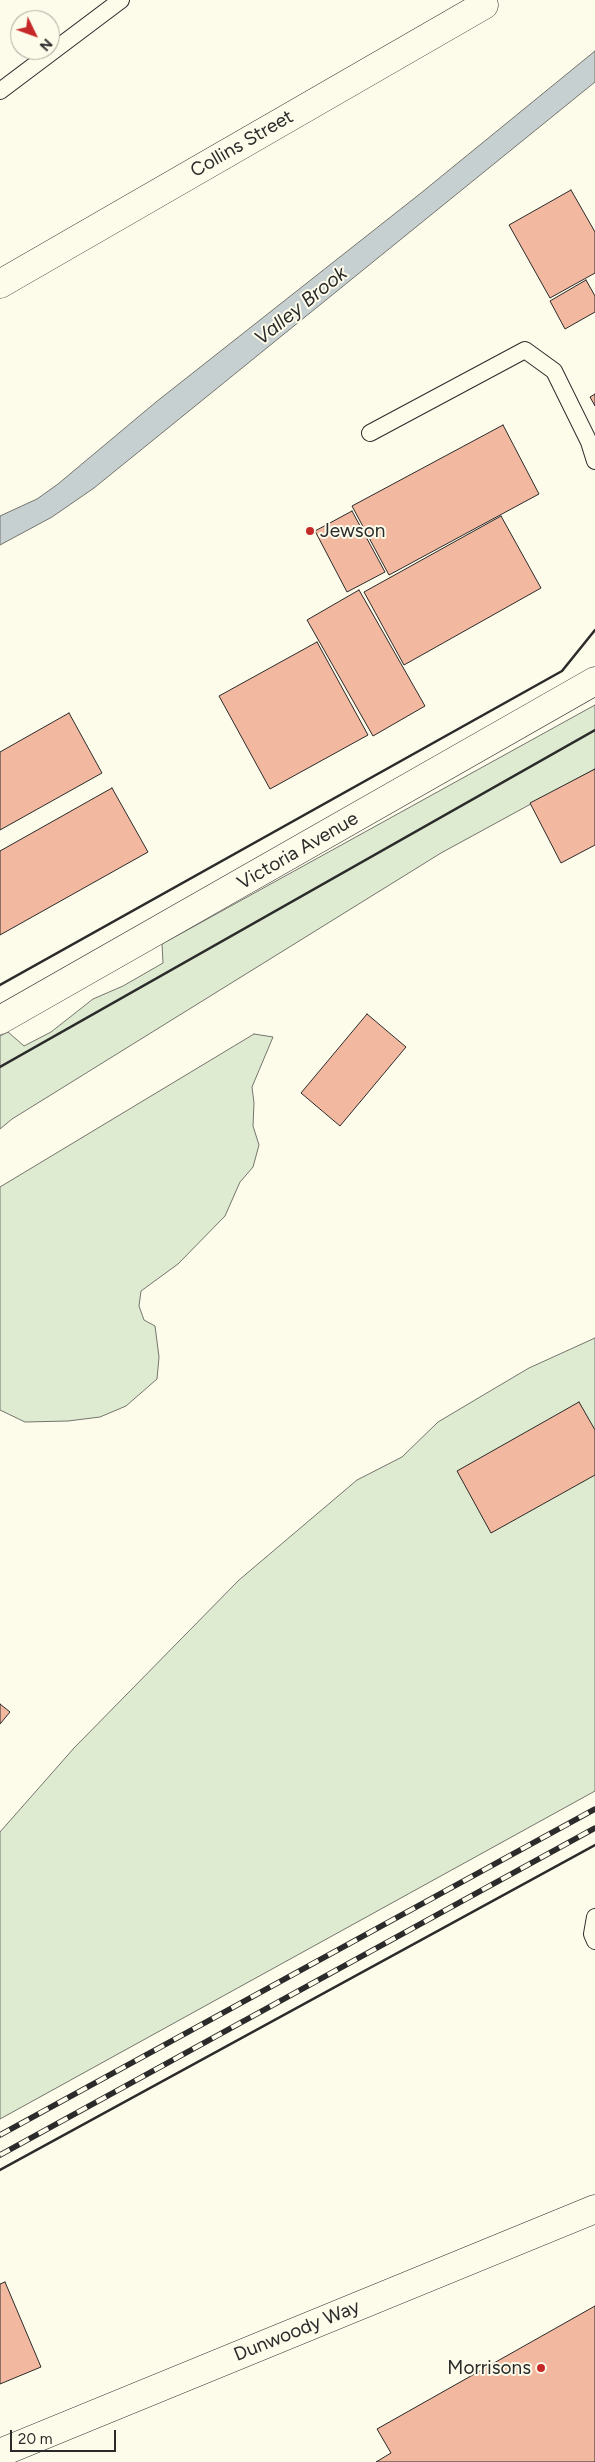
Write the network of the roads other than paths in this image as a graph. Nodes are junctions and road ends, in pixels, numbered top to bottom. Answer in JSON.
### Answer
{"nodes":[{"id":1,"x":121,"y":0,"type":"edge"},
{"id":2,"x":484,"y":5,"type":"dead end"},
{"id":3,"x":0,"y":91,"type":"edge"},
{"id":4,"x":0,"y":284,"type":"edge"},
{"id":5,"x":370,"y":433,"type":"dead end"},
{"id":6,"x":595,"y":461,"type":"edge"},
{"id":7,"x":595,"y":682,"type":"edge"},
{"id":8,"x":0,"y":1020,"type":"edge"},
{"id":9,"x":595,"y":1917,"type":"edge"},
{"id":10,"x":595,"y":1940,"type":"edge"},
{"id":11,"x":595,"y":2209,"type":"edge"},
{"id":12,"x":0,"y":2453,"type":"edge"}],
"edges":[{"from":1,"to":3,"type":"lane"},
{"from":2,"to":4,"type":"street","name":"Collins Street"},
{"from":5,"to":6,"type":"lane"},
{"from":7,"to":8,"type":"street","name":"Victoria Avenue"},
{"from":9,"to":10,"type":"lane"},
{"from":11,"to":12,"type":"street","name":"Dunwoody Way"}]}
